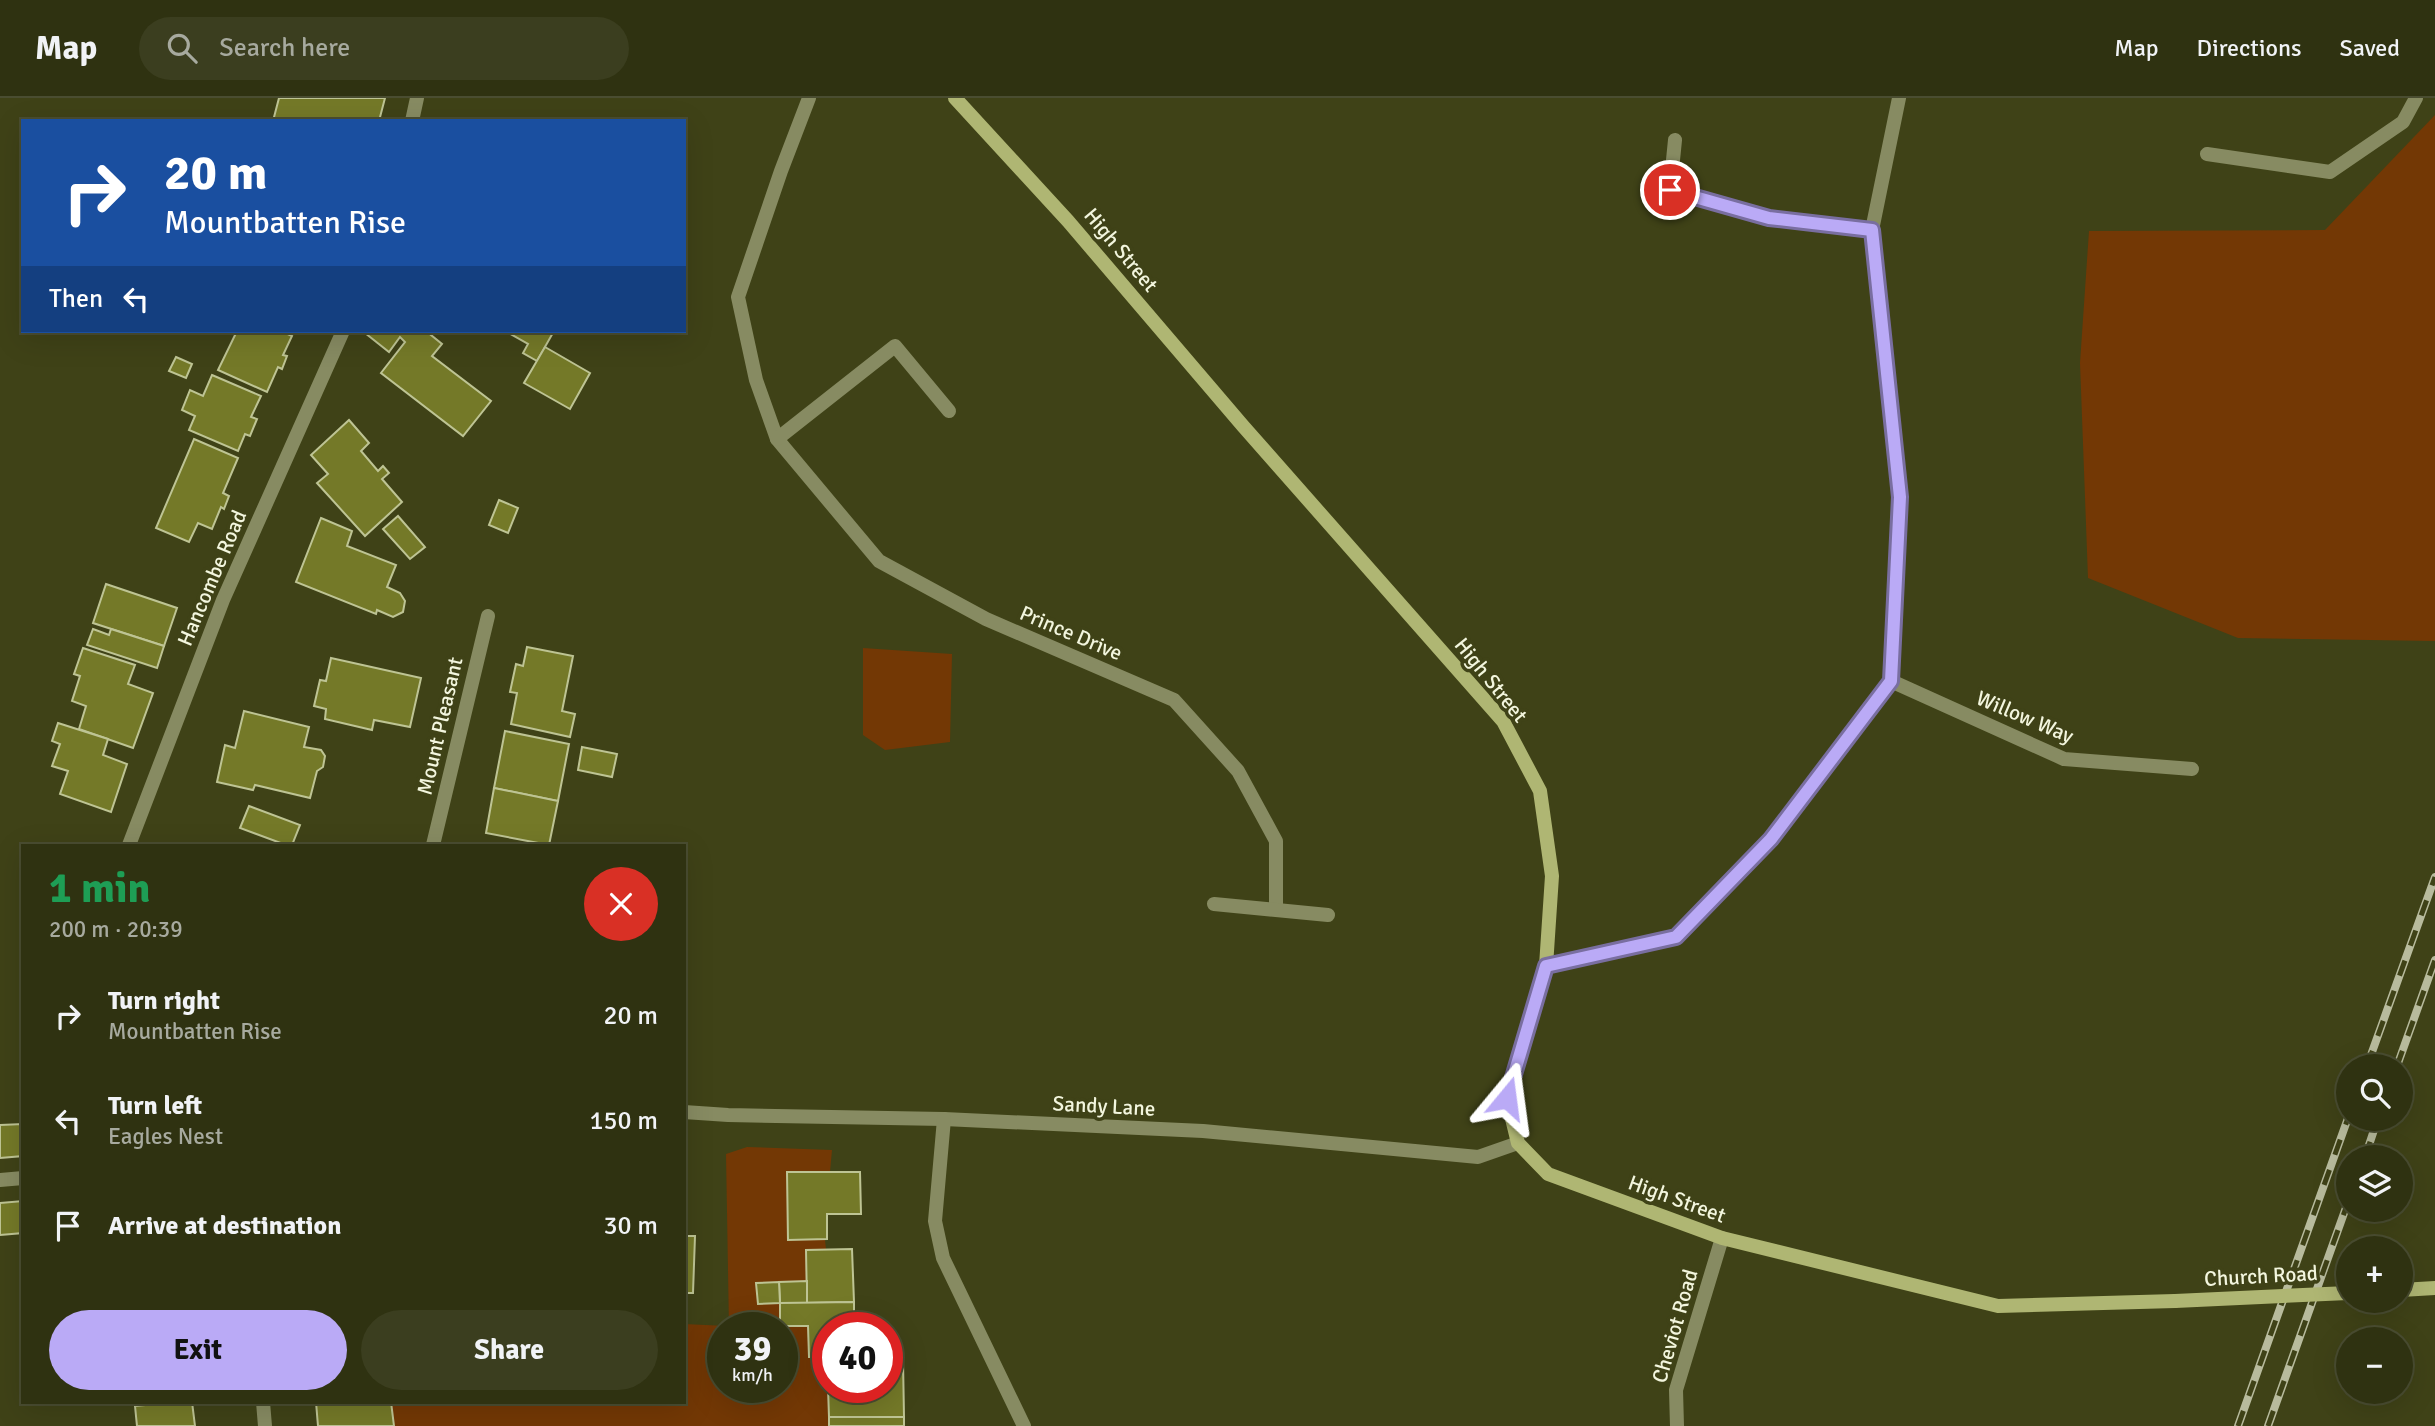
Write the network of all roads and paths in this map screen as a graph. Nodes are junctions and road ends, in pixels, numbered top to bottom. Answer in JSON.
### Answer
{"nodes":[{"id":1,"x":418,"y":98,"type":"edge"},
{"id":2,"x":809,"y":98,"type":"edge"},
{"id":3,"x":955,"y":98,"type":"edge"},
{"id":4,"x":1899,"y":98,"type":"edge"},
{"id":5,"x":2416,"y":98,"type":"edge"},
{"id":6,"x":413,"y":119,"type":"edge"},
{"id":7,"x":1675,"y":139,"type":"dead end"},
{"id":8,"x":2207,"y":153,"type":"dead end"},
{"id":9,"x":1872,"y":230,"type":"junction"},
{"id":10,"x":342,"y":333,"type":"edge"},
{"id":11,"x":949,"y":411,"type":"dead end"},
{"id":12,"x":777,"y":439,"type":"junction"},
{"id":13,"x":488,"y":616,"type":"dead end"},
{"id":14,"x":1891,"y":681,"type":"junction"},
{"id":15,"x":2192,"y":769,"type":"dead end"},
{"id":16,"x":129,"y":844,"type":"edge"},
{"id":17,"x":433,"y":844,"type":"edge"},
{"id":18,"x":1214,"y":904,"type":"dead end"},
{"id":19,"x":1276,"y":908,"type":"junction"},
{"id":20,"x":1328,"y":915,"type":"dead end"},
{"id":21,"x":1546,"y":966,"type":"junction"},
{"id":22,"x":686,"y":1112,"type":"edge"},
{"id":23,"x":944,"y":1119,"type":"junction"},
{"id":24,"x":1518,"y":1143,"type":"junction"},
{"id":25,"x":21,"y":1178,"type":"edge"},
{"id":26,"x":0,"y":1180,"type":"edge"},
{"id":27,"x":1722,"y":1238,"type":"junction"},
{"id":28,"x":2435,"y":1288,"type":"edge"},
{"id":29,"x":2413,"y":1289,"type":"edge"},
{"id":30,"x":2336,"y":1294,"type":"edge"},
{"id":31,"x":2175,"y":1301,"type":"joint"},
{"id":32,"x":263,"y":1404,"type":"edge"},
{"id":33,"x":265,"y":1426,"type":"edge"},
{"id":34,"x":1024,"y":1426,"type":"edge"},
{"id":35,"x":1677,"y":1426,"type":"edge"}],
"edges":[{"from":1,"to":6,"type":"street"},
{"from":2,"to":12,"type":"street","name":"Prince Drive"},
{"from":3,"to":21,"type":"street","name":"High Street"},
{"from":4,"to":9,"type":"street"},
{"from":5,"to":8,"type":"street"},
{"from":7,"to":9,"type":"street"},
{"from":9,"to":14,"type":"street"},
{"from":10,"to":16,"type":"street","name":"Hancombe Road"},
{"from":11,"to":12,"type":"street"},
{"from":12,"to":19,"type":"street","name":"Prince Drive"},
{"from":13,"to":17,"type":"street","name":"Mount Pleasant"},
{"from":14,"to":15,"type":"street","name":"Willow Way"},
{"from":14,"to":21,"type":"street"},
{"from":18,"to":19,"type":"street"},
{"from":19,"to":20,"type":"street"},
{"from":21,"to":24,"type":"street","name":"High Street"},
{"from":22,"to":23,"type":"street","name":"Sandy Lane"},
{"from":23,"to":24,"type":"street","name":"Sandy Lane"},
{"from":23,"to":34,"type":"street"},
{"from":24,"to":27,"type":"street","name":"High Street"},
{"from":25,"to":26,"type":"street"},
{"from":27,"to":31,"type":"street","name":"High Street"},
{"from":27,"to":35,"type":"street","name":"Cheviot Road"},
{"from":28,"to":29,"type":"street"},
{"from":30,"to":31,"type":"street","name":"Church Road","bridge":true},
{"from":32,"to":33,"type":"street"}]}
